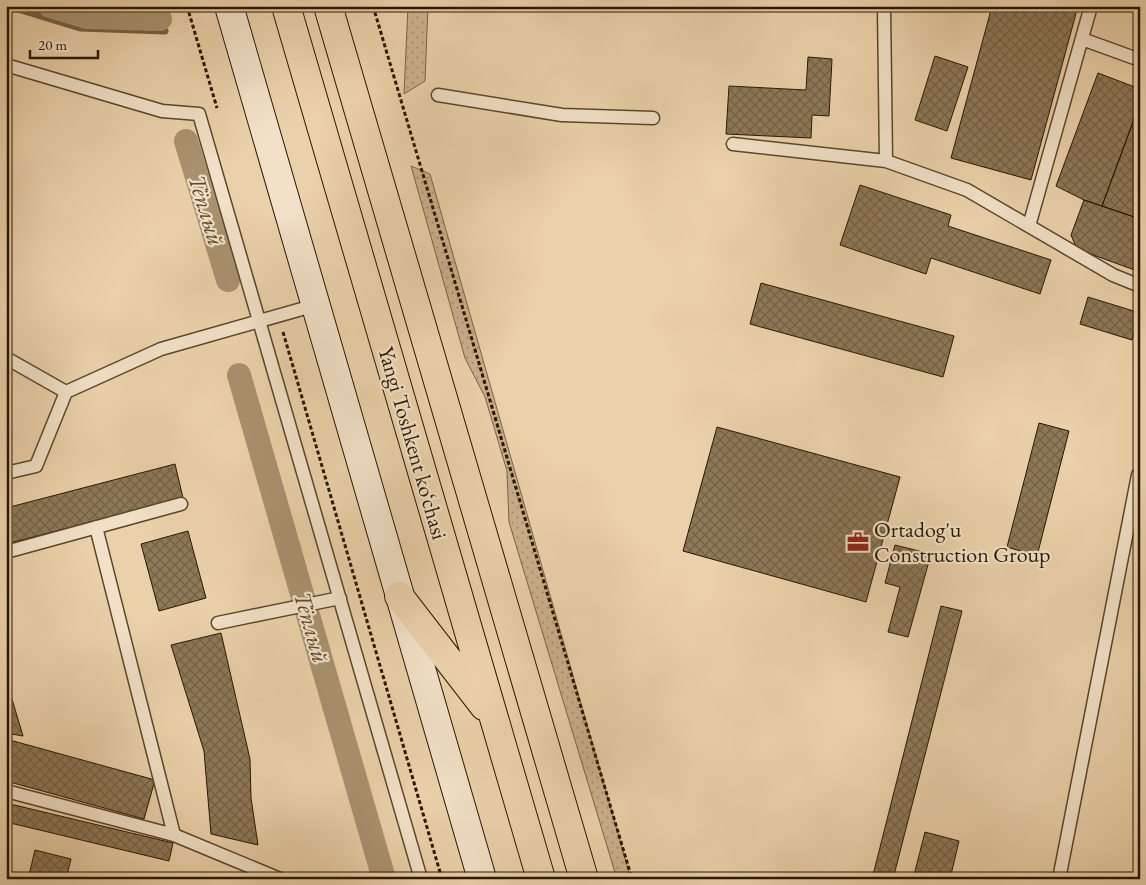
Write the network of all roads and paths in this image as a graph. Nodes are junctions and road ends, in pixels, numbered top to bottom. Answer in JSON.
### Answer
{"nodes":[{"id":1,"x":187,"y":6,"type":"edge"},
{"id":2,"x":229,"y":6,"type":"edge"},
{"id":3,"x":286,"y":6,"type":"edge"},
{"id":4,"x":328,"y":6,"type":"edge"},
{"id":5,"x":373,"y":6,"type":"edge"},
{"id":6,"x":1091,"y":6,"type":"edge"},
{"id":7,"x":887,"y":8,"type":"edge"},
{"id":8,"x":1082,"y":39,"type":"junction"},
{"id":9,"x":1140,"y":60,"type":"edge"},
{"id":10,"x":6,"y":65,"type":"edge"},
{"id":11,"x":438,"y":95,"type":"dead end"},
{"id":12,"x":219,"y":116,"type":"dead end"},
{"id":13,"x":653,"y":118,"type":"dead end"},
{"id":14,"x":733,"y":144,"type":"dead end"},
{"id":15,"x":886,"y":161,"type":"junction"},
{"id":16,"x":1029,"y":226,"type":"junction"},
{"id":17,"x":1140,"y":286,"type":"edge"},
{"id":18,"x":316,"y":305,"type":"junction"},
{"id":19,"x":278,"y":315,"type":"junction"},
{"id":20,"x":259,"y":321,"type":"junction"},
{"id":21,"x":6,"y":358,"type":"edge"},
{"id":22,"x":66,"y":392,"type":"junction"},
{"id":23,"x":6,"y":473,"type":"edge"},
{"id":24,"x":1138,"y":475,"type":"dead end"},
{"id":25,"x":181,"y":504,"type":"dead end"},
{"id":26,"x":96,"y":527,"type":"junction"},
{"id":27,"x":6,"y":552,"type":"edge"},
{"id":28,"x":400,"y":596,"type":"junction"},
{"id":29,"x":340,"y":598,"type":"junction"},
{"id":30,"x":218,"y":623,"type":"dead end"},
{"id":31,"x":494,"y":719,"type":"junction"},
{"id":32,"x":6,"y":791,"type":"edge"},
{"id":33,"x":174,"y":835,"type":"junction"},
{"id":34,"x":280,"y":879,"type":"edge"},
{"id":35,"x":421,"y":879,"type":"edge"},
{"id":36,"x":442,"y":879,"type":"edge"},
{"id":37,"x":482,"y":879,"type":"edge"},
{"id":38,"x":541,"y":879,"type":"edge"},
{"id":39,"x":584,"y":879,"type":"edge"},
{"id":40,"x":632,"y":879,"type":"edge"},
{"id":41,"x":1059,"y":879,"type":"edge"}],
"edges":[{"from":1,"to":12,"type":"path"},
{"from":2,"to":18,"type":"main road"},
{"from":3,"to":31,"type":"highway","name":"Yangi Toshkent ko‘chasi"},
{"from":4,"to":39,"type":"highway","name":"Yangi Toshkent ko‘chasi"},
{"from":5,"to":40,"type":"path"},
{"from":6,"to":8,"type":"lane"},
{"from":7,"to":15,"type":"lane"},
{"from":8,"to":9,"type":"lane"},
{"from":8,"to":16,"type":"lane"},
{"from":10,"to":20,"type":"lane"},
{"from":11,"to":13,"type":"lane"},
{"from":14,"to":15,"type":"lane"},
{"from":15,"to":16,"type":"lane"},
{"from":16,"to":17,"type":"lane"},
{"from":18,"to":19,"type":"lane"},
{"from":18,"to":28,"type":"main road"},
{"from":19,"to":20,"type":"lane"},
{"from":19,"to":36,"type":"path"},
{"from":20,"to":22,"type":"lane"},
{"from":20,"to":29,"type":"lane"},
{"from":21,"to":22,"type":"lane"},
{"from":22,"to":23,"type":"lane"},
{"from":24,"to":41,"type":"lane"},
{"from":25,"to":26,"type":"lane"},
{"from":26,"to":27,"type":"lane"},
{"from":26,"to":33,"type":"lane"},
{"from":28,"to":31,"type":"highway"},
{"from":28,"to":37,"type":"main road"},
{"from":29,"to":30,"type":"lane"},
{"from":29,"to":35,"type":"lane"},
{"from":31,"to":38,"type":"highway","name":"Yangi Toshkent ko‘chasi"},
{"from":32,"to":33,"type":"lane"},
{"from":33,"to":34,"type":"lane"}]}
